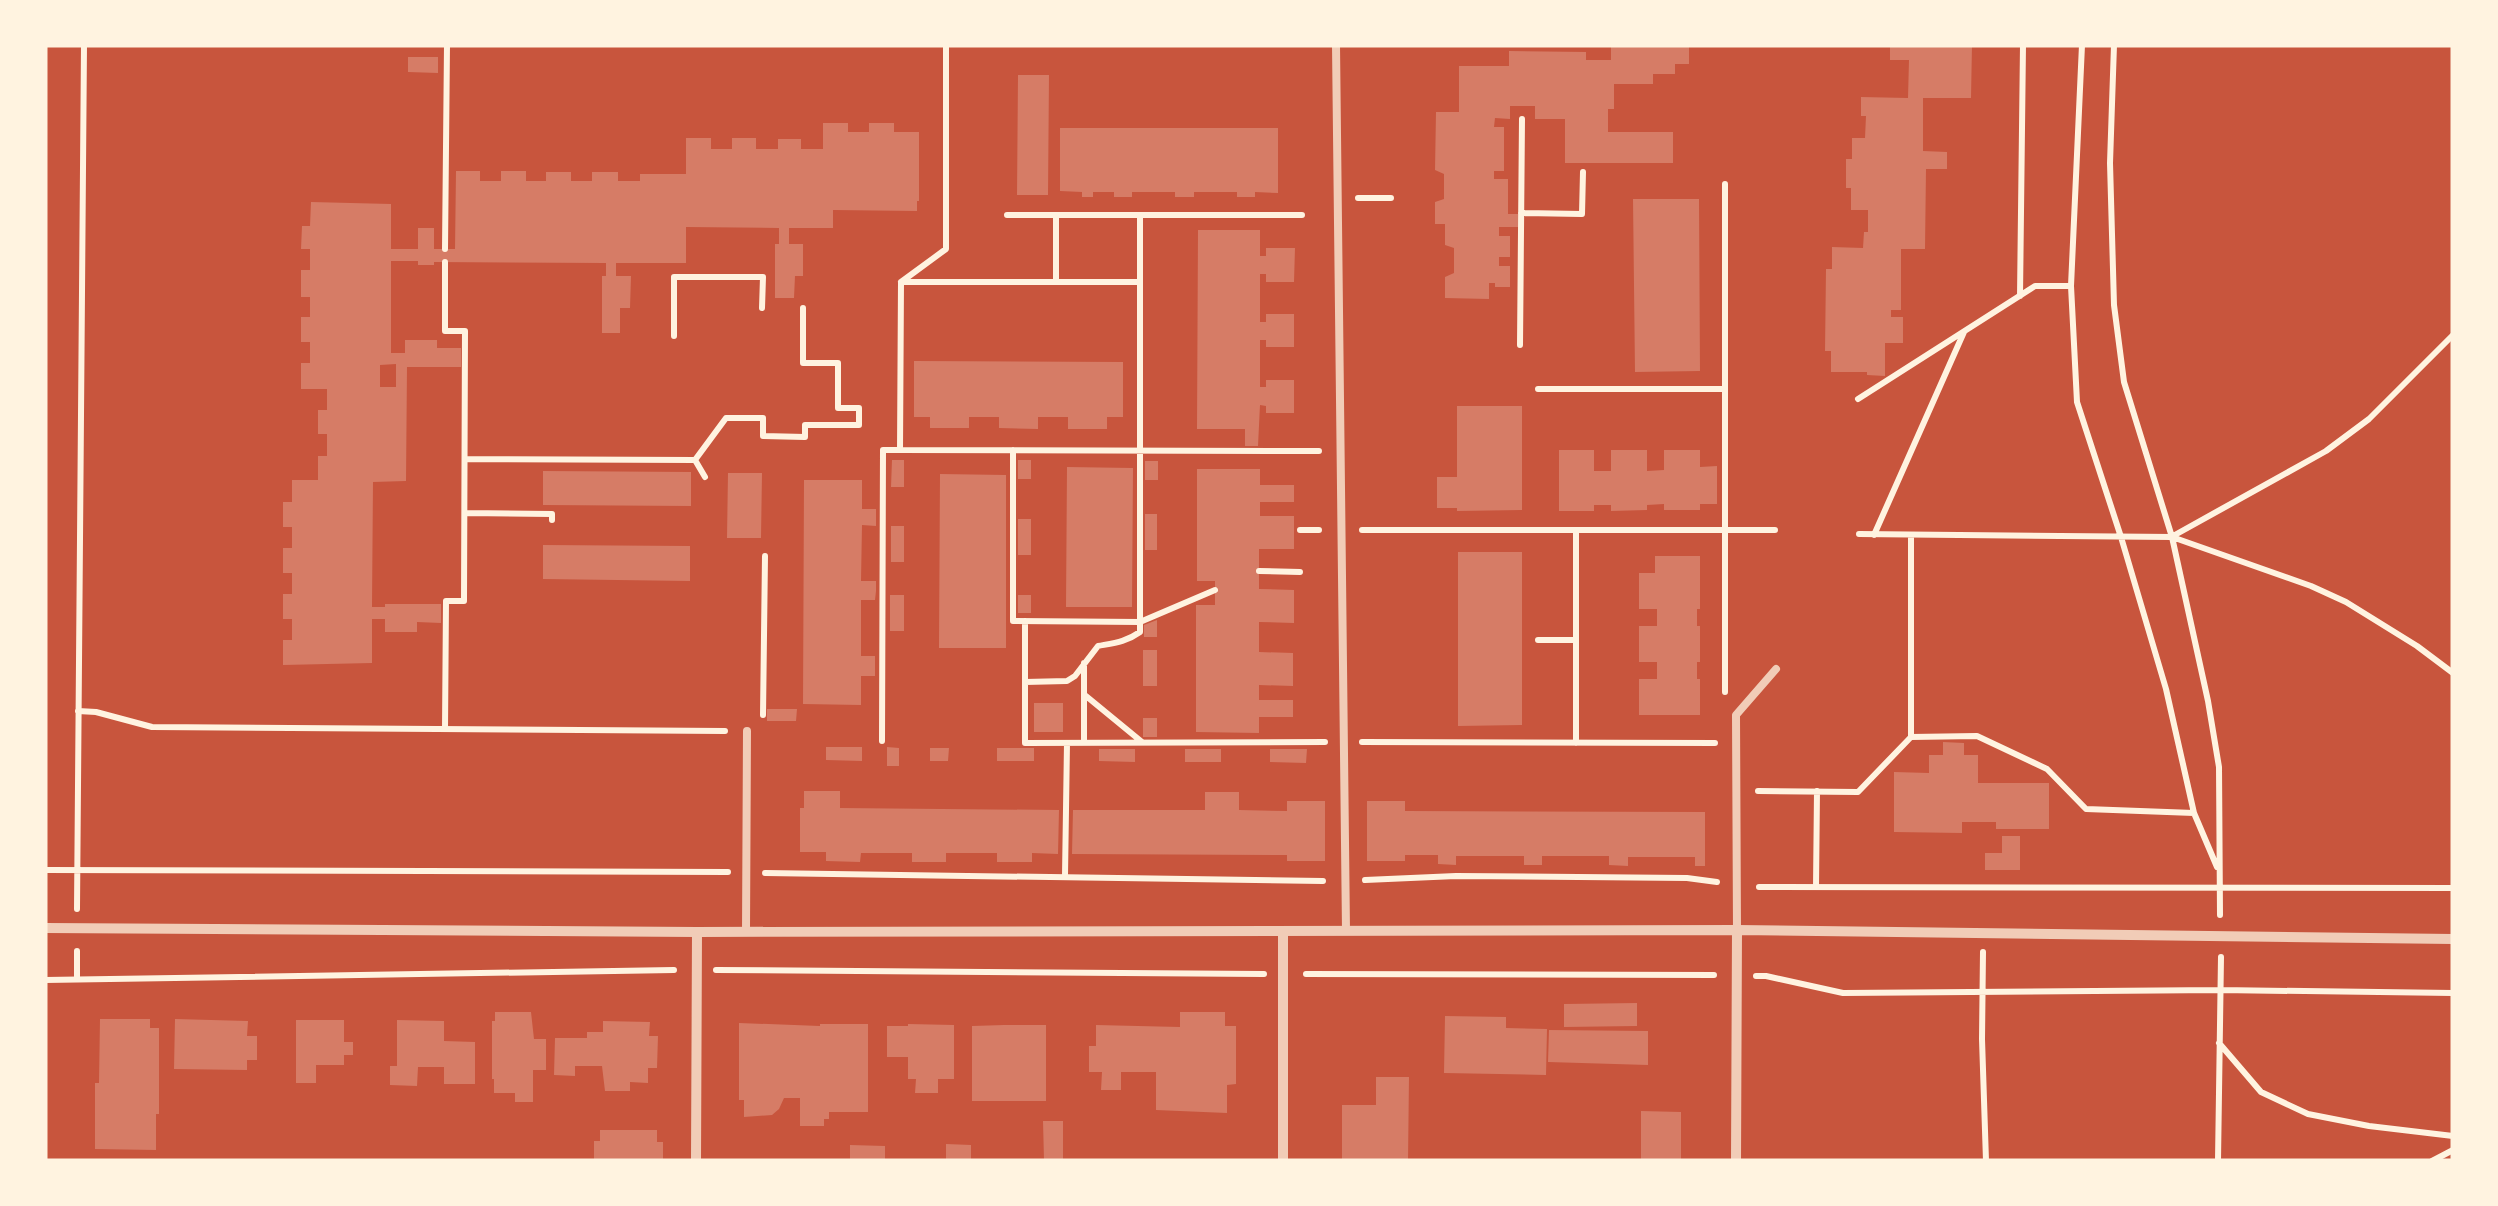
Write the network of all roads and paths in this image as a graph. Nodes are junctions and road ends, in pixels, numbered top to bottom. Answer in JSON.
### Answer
{"nodes":[{"id":1,"x":84,"y":45,"type":"edge"},
{"id":2,"x":447,"y":45,"type":"edge"},
{"id":3,"x":946,"y":45,"type":"edge"},
{"id":4,"x":1336,"y":45,"type":"edge"},
{"id":5,"x":2023,"y":45,"type":"edge"},
{"id":6,"x":2082,"y":45,"type":"edge"},
{"id":7,"x":2114,"y":45,"type":"edge"},
{"id":8,"x":1522,"y":119,"type":"dead end"},
{"id":9,"x":1583,"y":172,"type":"dead end"},
{"id":10,"x":1724,"y":184,"type":"dead end"},
{"id":11,"x":1338,"y":198,"type":"junction"},
{"id":12,"x":1392,"y":198,"type":"dead end"},
{"id":13,"x":1521,"y":213,"type":"junction"},
{"id":14,"x":1008,"y":215,"type":"dead end"},
{"id":15,"x":1056,"y":215,"type":"junction"},
{"id":16,"x":1140,"y":215,"type":"junction"},
{"id":17,"x":1302,"y":215,"type":"dead end"},
{"id":18,"x":446,"y":249,"type":"dead end"},
{"id":19,"x":446,"y":262,"type":"dead end"},
{"id":20,"x":901,"y":282,"type":"junction"},
{"id":21,"x":1056,"y":282,"type":"junction"},
{"id":22,"x":1140,"y":282,"type":"junction"},
{"id":23,"x":2071,"y":286,"type":"junction"},
{"id":24,"x":2020,"y":296,"type":"junction"},
{"id":25,"x":762,"y":308,"type":"dead end"},
{"id":26,"x":803,"y":308,"type":"dead end"},
{"id":27,"x":1965,"y":331,"type":"junction"},
{"id":28,"x":2453,"y":335,"type":"edge"},
{"id":29,"x":674,"y":336,"type":"dead end"},
{"id":30,"x":1520,"y":344,"type":"dead end"},
{"id":31,"x":1538,"y":388,"type":"dead end"},
{"id":32,"x":1725,"y":389,"type":"junction"},
{"id":33,"x":1858,"y":399,"type":"dead end"},
{"id":34,"x":900,"y":450,"type":"junction"},
{"id":35,"x":1012,"y":450,"type":"junction"},
{"id":36,"x":1140,"y":450,"type":"junction"},
{"id":37,"x":1340,"y":451,"type":"junction"},
{"id":38,"x":464,"y":458,"type":"junction"},
{"id":39,"x":695,"y":460,"type":"junction"},
{"id":40,"x":706,"y":477,"type":"dead end"},
{"id":41,"x":464,"y":513,"type":"junction"},
{"id":42,"x":552,"y":520,"type":"dead end"},
{"id":43,"x":1300,"y":530,"type":"dead end"},
{"id":44,"x":1342,"y":530,"type":"junction"},
{"id":45,"x":1576,"y":530,"type":"junction"},
{"id":46,"x":1725,"y":530,"type":"junction"},
{"id":47,"x":1776,"y":530,"type":"dead end"},
{"id":48,"x":1859,"y":534,"type":"dead end"},
{"id":49,"x":1874,"y":535,"type":"junction"},
{"id":50,"x":1911,"y":535,"type":"junction"},
{"id":51,"x":2120,"y":537,"type":"junction"},
{"id":52,"x":2172,"y":537,"type":"junction"},
{"id":53,"x":765,"y":556,"type":"dead end"},
{"id":54,"x":1259,"y":571,"type":"dead end"},
{"id":55,"x":1300,"y":572,"type":"dead end"},
{"id":56,"x":1215,"y":590,"type":"dead end"},
{"id":57,"x":1024,"y":621,"type":"junction"},
{"id":58,"x":1140,"y":622,"type":"junction"},
{"id":59,"x":1538,"y":640,"type":"dead end"},
{"id":60,"x":1576,"y":640,"type":"junction"},
{"id":61,"x":1084,"y":662,"type":"junction"},
{"id":62,"x":1776,"y":669,"type":"dead end"},
{"id":63,"x":2453,"y":673,"type":"edge"},
{"id":64,"x":1024,"y":682,"type":"junction"},
{"id":65,"x":1084,"y":695,"type":"junction"},
{"id":66,"x":1725,"y":704,"type":"dead end"},
{"id":67,"x":78,"y":711,"type":"junction"},
{"id":68,"x":446,"y":729,"type":"junction"},
{"id":69,"x":763,"y":730,"type":"dead end"},
{"id":70,"x":747,"y":731,"type":"joint"},
{"id":71,"x":1912,"y":737,"type":"junction"},
{"id":72,"x":882,"y":741,"type":"dead end"},
{"id":73,"x":1344,"y":742,"type":"junction"},
{"id":74,"x":1066,"y":743,"type":"junction"},
{"id":75,"x":1084,"y":743,"type":"junction"},
{"id":76,"x":1143,"y":743,"type":"junction"},
{"id":77,"x":1576,"y":743,"type":"junction"},
{"id":78,"x":1736,"y":743,"type":"junction"},
{"id":79,"x":1736,"y":790,"type":"junction"},
{"id":80,"x":1817,"y":791,"type":"junction"},
{"id":81,"x":2194,"y":814,"type":"junction"},
{"id":82,"x":45,"y":870,"type":"edge"},
{"id":83,"x":77,"y":870,"type":"junction"},
{"id":84,"x":746,"y":872,"type":"junction"},
{"id":85,"x":2219,"y":872,"type":"junction"},
{"id":86,"x":1065,"y":876,"type":"junction"},
{"id":87,"x":1346,"y":881,"type":"junction"},
{"id":88,"x":1736,"y":887,"type":"junction"},
{"id":89,"x":1816,"y":887,"type":"junction"},
{"id":90,"x":2453,"y":888,"type":"edge"},
{"id":91,"x":2220,"y":889,"type":"junction"},
{"id":92,"x":45,"y":928,"type":"edge"},
{"id":93,"x":1736,"y":930,"type":"junction"},
{"id":94,"x":1283,"y":931,"type":"junction"},
{"id":95,"x":1346,"y":931,"type":"junction"},
{"id":96,"x":697,"y":932,"type":"junction"},
{"id":97,"x":746,"y":932,"type":"junction"},
{"id":98,"x":1983,"y":934,"type":"junction"},
{"id":99,"x":2221,"y":937,"type":"junction"},
{"id":100,"x":2453,"y":939,"type":"edge"},
{"id":101,"x":77,"y":979,"type":"dead end"},
{"id":102,"x":45,"y":980,"type":"edge"},
{"id":103,"x":2218,"y":1043,"type":"junction"},
{"id":104,"x":2453,"y":1136,"type":"edge"},
{"id":105,"x":2453,"y":1150,"type":"edge"},
{"id":106,"x":696,"y":1161,"type":"edge"},
{"id":107,"x":1283,"y":1161,"type":"edge"},
{"id":108,"x":1736,"y":1161,"type":"edge"},
{"id":109,"x":1986,"y":1161,"type":"edge"},
{"id":110,"x":2218,"y":1161,"type":"edge"},
{"id":111,"x":2432,"y":1161,"type":"edge"}],
"edges":[{"from":1,"to":67,"type":"path"},
{"from":2,"to":18,"type":"path"},
{"from":3,"to":20,"type":"path"},
{"from":4,"to":11,"type":"lane"},
{"from":5,"to":24,"type":"path"},
{"from":6,"to":23,"type":"path"},
{"from":7,"to":52,"type":"path"},
{"from":8,"to":13,"type":"path"},
{"from":9,"to":13,"type":"path"},
{"from":10,"to":32,"type":"path"},
{"from":11,"to":12,"type":"path"},
{"from":11,"to":37,"type":"lane"},
{"from":13,"to":30,"type":"path"},
{"from":14,"to":15,"type":"path"},
{"from":15,"to":16,"type":"path"},
{"from":15,"to":21,"type":"path"},
{"from":16,"to":17,"type":"path"},
{"from":16,"to":22,"type":"path"},
{"from":19,"to":38,"type":"path"},
{"from":20,"to":21,"type":"path"},
{"from":20,"to":34,"type":"path"},
{"from":21,"to":22,"type":"path"},
{"from":22,"to":36,"type":"path"},
{"from":23,"to":24,"type":"path"},
{"from":23,"to":51,"type":"path"},
{"from":24,"to":27,"type":"path"},
{"from":25,"to":29,"type":"path"},
{"from":26,"to":39,"type":"path"},
{"from":27,"to":33,"type":"path"},
{"from":27,"to":49,"type":"path"},
{"from":28,"to":52,"type":"path"},
{"from":31,"to":32,"type":"path"},
{"from":32,"to":46,"type":"path"},
{"from":34,"to":35,"type":"path"},
{"from":34,"to":72,"type":"path"},
{"from":35,"to":36,"type":"path"},
{"from":35,"to":57,"type":"path"},
{"from":36,"to":37,"type":"path"},
{"from":36,"to":58,"type":"path"},
{"from":37,"to":44,"type":"lane"},
{"from":38,"to":39,"type":"path"},
{"from":38,"to":41,"type":"path"},
{"from":39,"to":40,"type":"path"},
{"from":41,"to":42,"type":"path"},
{"from":41,"to":68,"type":"path"},
{"from":43,"to":44,"type":"path"},
{"from":44,"to":45,"type":"path"},
{"from":44,"to":73,"type":"lane"},
{"from":45,"to":46,"type":"path"},
{"from":45,"to":60,"type":"path"},
{"from":46,"to":47,"type":"path"},
{"from":46,"to":66,"type":"path"},
{"from":48,"to":49,"type":"path"},
{"from":49,"to":50,"type":"path"},
{"from":50,"to":51,"type":"path"},
{"from":50,"to":71,"type":"path"},
{"from":51,"to":52,"type":"path"},
{"from":51,"to":81,"type":"path"},
{"from":52,"to":63,"type":"path"},
{"from":52,"to":85,"type":"path"},
{"from":53,"to":69,"type":"path"},
{"from":54,"to":55,"type":"path"},
{"from":56,"to":58,"type":"path"},
{"from":57,"to":58,"type":"path"},
{"from":57,"to":64,"type":"path"},
{"from":58,"to":61,"type":"path"},
{"from":59,"to":60,"type":"path"},
{"from":60,"to":77,"type":"path"},
{"from":61,"to":64,"type":"path"},
{"from":61,"to":65,"type":"path"},
{"from":62,"to":78,"type":"lane"},
{"from":64,"to":74,"type":"path"},
{"from":65,"to":75,"type":"path"},
{"from":65,"to":76,"type":"path"},
{"from":67,"to":68,"type":"path"},
{"from":67,"to":83,"type":"path"},
{"from":68,"to":70,"type":"path"},
{"from":70,"to":84,"type":"lane"},
{"from":71,"to":80,"type":"path"},
{"from":71,"to":81,"type":"path"},
{"from":73,"to":76,"type":"path"},
{"from":73,"to":77,"type":"path"},
{"from":73,"to":87,"type":"lane"},
{"from":74,"to":75,"type":"path"},
{"from":74,"to":86,"type":"path"},
{"from":75,"to":76,"type":"path"},
{"from":77,"to":78,"type":"path"},
{"from":78,"to":79,"type":"lane"},
{"from":79,"to":80,"type":"path"},
{"from":79,"to":88,"type":"lane"},
{"from":80,"to":89,"type":"path"},
{"from":81,"to":85,"type":"path"},
{"from":82,"to":83,"type":"path"},
{"from":83,"to":84,"type":"path"},
{"from":84,"to":86,"type":"path"},
{"from":84,"to":97,"type":"lane"},
{"from":85,"to":91,"type":"path"},
{"from":86,"to":87,"type":"path"},
{"from":87,"to":88,"type":"path"},
{"from":87,"to":95,"type":"lane"},
{"from":88,"to":89,"type":"path"},
{"from":88,"to":93,"type":"lane"},
{"from":89,"to":91,"type":"path"},
{"from":90,"to":91,"type":"path"},
{"from":91,"to":99,"type":"path"},
{"from":92,"to":96,"type":"street"},
{"from":93,"to":95,"type":"street"},
{"from":93,"to":98,"type":"street"},
{"from":93,"to":108,"type":"street"},
{"from":94,"to":95,"type":"street"},
{"from":94,"to":97,"type":"street"},
{"from":94,"to":107,"type":"street"},
{"from":96,"to":97,"type":"street"},
{"from":96,"to":106,"type":"street"},
{"from":98,"to":99,"type":"street"},
{"from":98,"to":109,"type":"path"},
{"from":99,"to":100,"type":"street"},
{"from":99,"to":103,"type":"path"},
{"from":101,"to":102,"type":"path"},
{"from":103,"to":104,"type":"path"},
{"from":103,"to":110,"type":"path"},
{"from":105,"to":111,"type":"path"}]}
